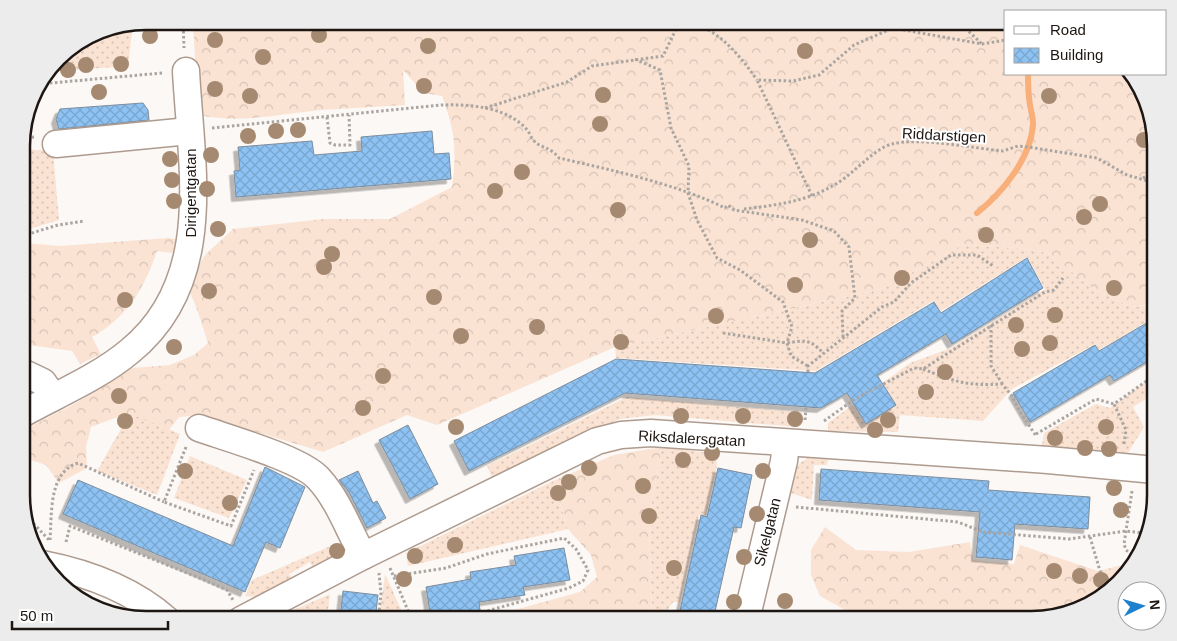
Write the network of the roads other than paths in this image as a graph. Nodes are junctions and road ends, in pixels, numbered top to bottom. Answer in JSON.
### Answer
{"nodes":[{"id":1,"x":186,"y":71,"type":"road end"},
{"id":2,"x":189,"y":130,"type":"junction"},
{"id":3,"x":56,"y":144,"type":"dead end"},
{"id":4,"x":30,"y":376,"type":"edge"},
{"id":5,"x":53,"y":397,"type":"junction"},
{"id":6,"x":30,"y":410,"type":"edge"},
{"id":7,"x":199,"y":428,"type":"road end"},
{"id":8,"x":786,"y":443,"type":"junction"},
{"id":9,"x":1147,"y":469,"type":"edge"},
{"id":10,"x":46,"y":552,"type":"edge"},
{"id":11,"x":376,"y":560,"type":"junction"},
{"id":12,"x":157,"y":611,"type":"edge"},
{"id":13,"x":238,"y":611,"type":"edge"},
{"id":14,"x":748,"y":611,"type":"edge"}],
"edges":[{"from":1,"to":2,"type":"street","name":"Dirigentgatan"},
{"from":2,"to":3,"type":"street"},
{"from":2,"to":5,"type":"street","name":"Dirigentgatan"},
{"from":4,"to":5,"type":"street"},
{"from":5,"to":6,"type":"street","name":"Dirigentgatan"},
{"from":7,"to":11,"type":"street"},
{"from":8,"to":9,"type":"street","name":"Riksdalersgatan"},
{"from":8,"to":11,"type":"street","name":"Riksdalersgatan"},
{"from":8,"to":14,"type":"street","name":"Sikelgatan"},
{"from":10,"to":12,"type":"street"},
{"from":11,"to":13,"type":"street","name":"Riksdalersgatan"}]}
